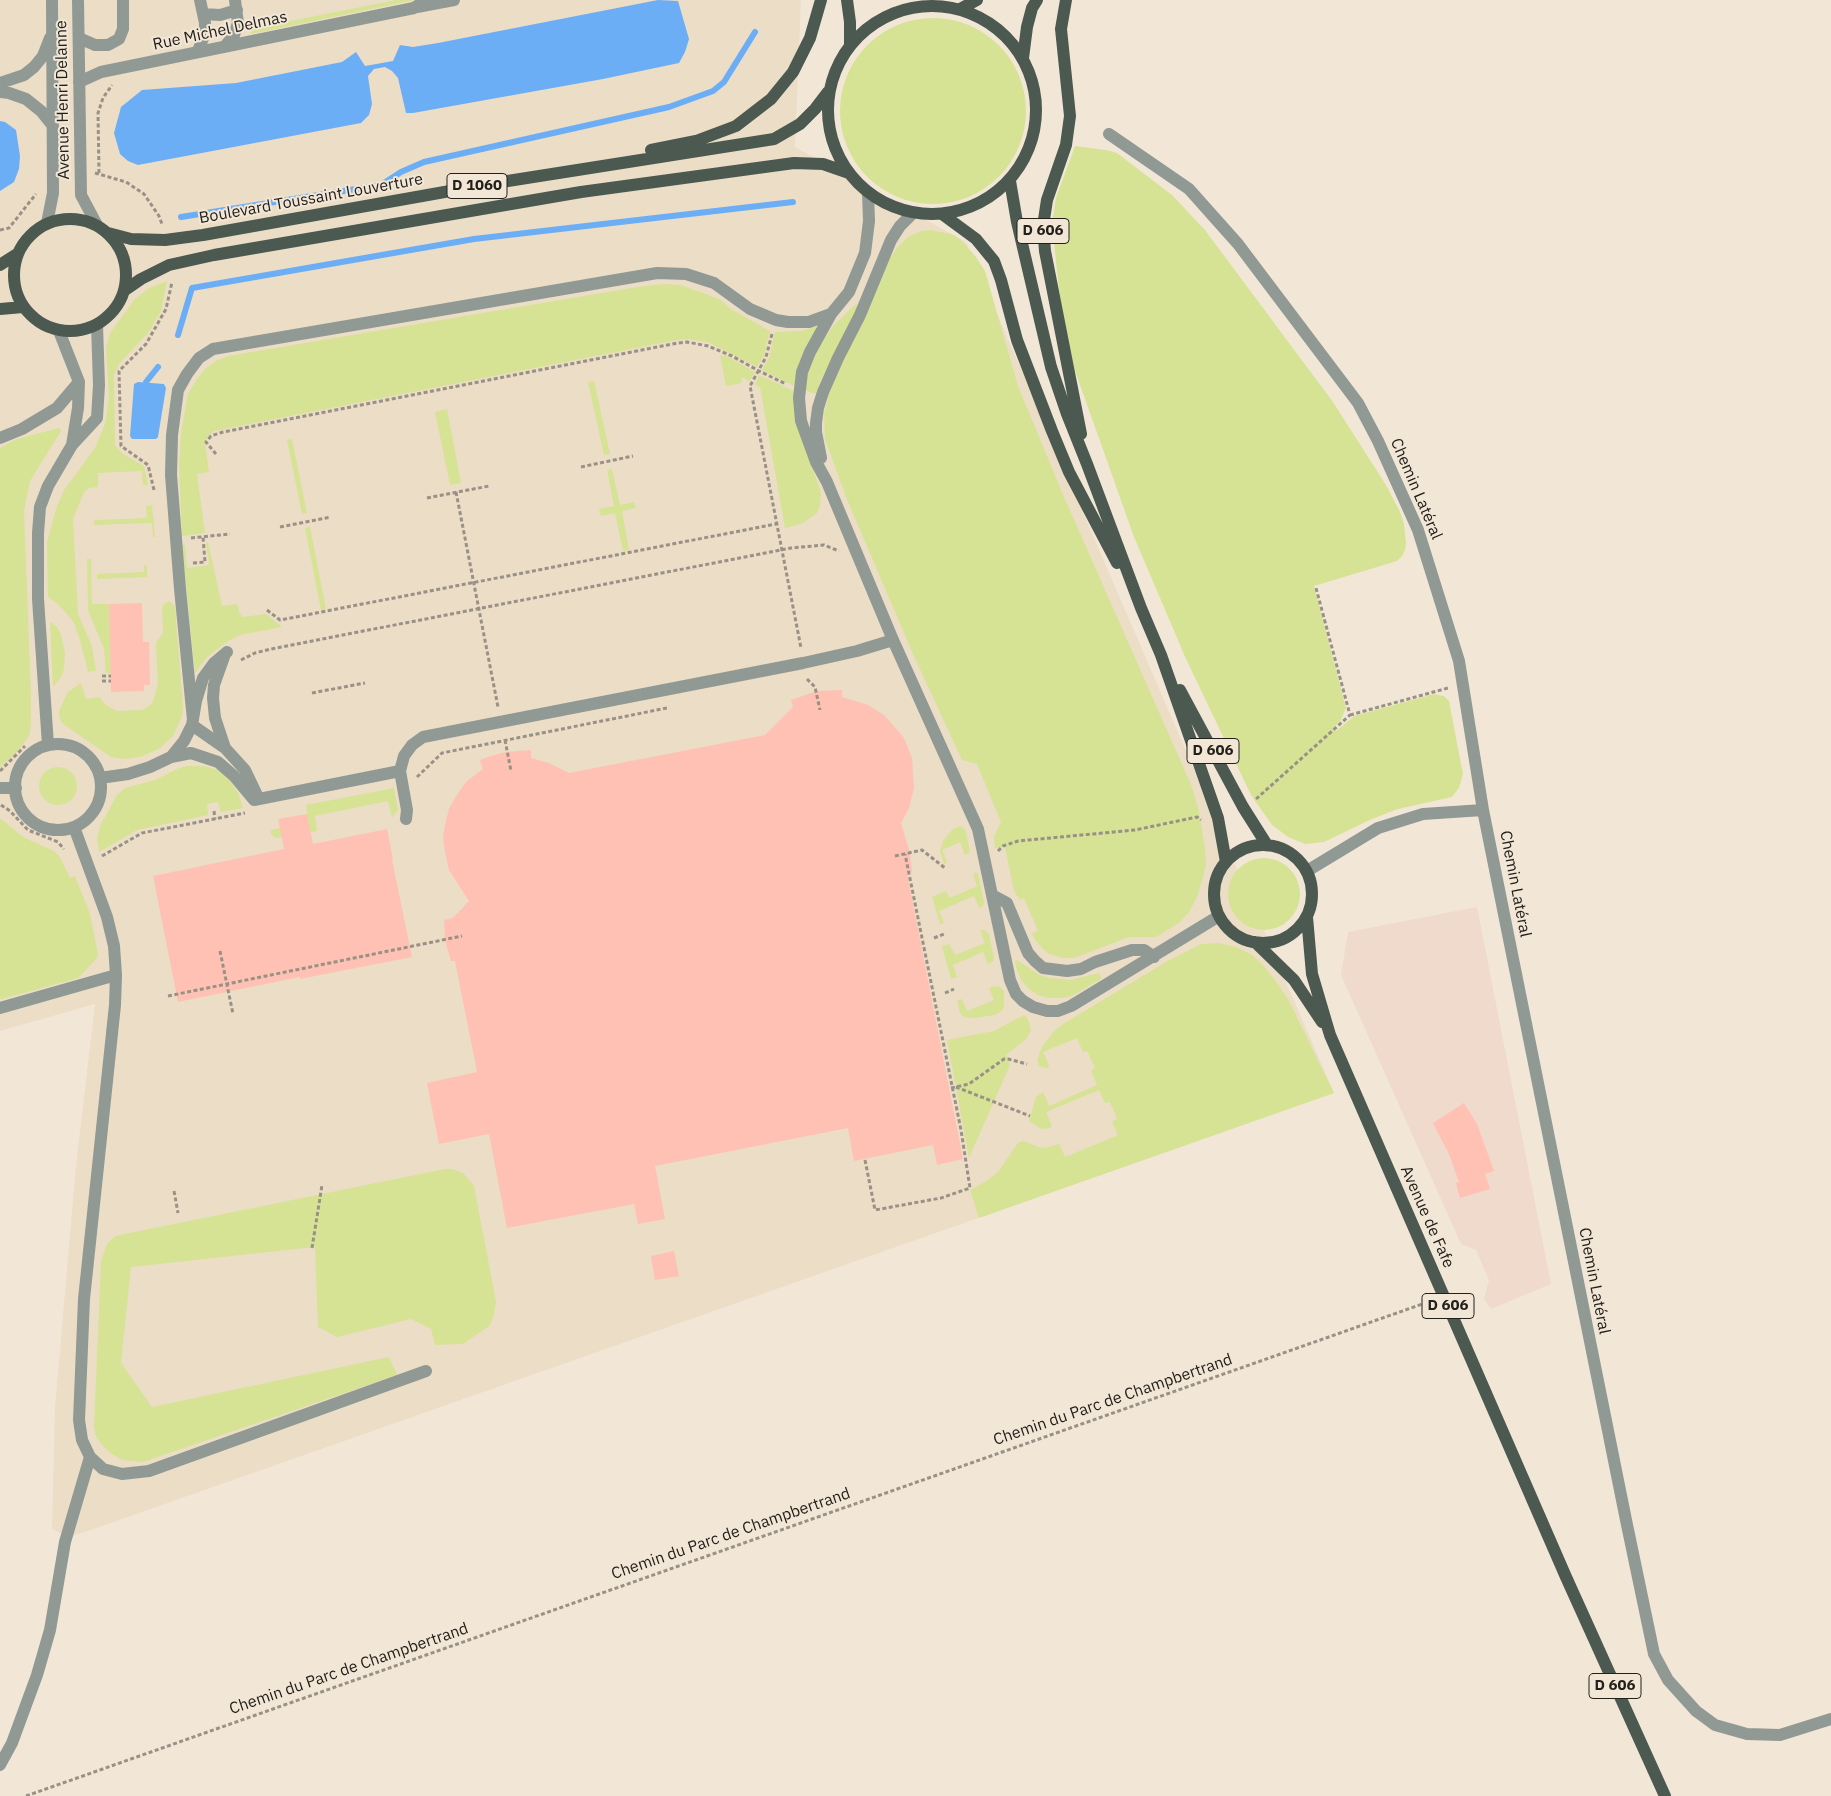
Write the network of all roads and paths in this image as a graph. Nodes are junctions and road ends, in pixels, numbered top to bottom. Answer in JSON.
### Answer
{"nodes":[{"id":1,"x":52,"y":0,"type":"edge"},
{"id":2,"x":78,"y":0,"type":"edge"},
{"id":3,"x":123,"y":0,"type":"edge"},
{"id":4,"x":200,"y":0,"type":"edge"},
{"id":5,"x":426,"y":0,"type":"edge"},
{"id":6,"x":454,"y":0,"type":"edge"},
{"id":7,"x":821,"y":0,"type":"edge"},
{"id":8,"x":846,"y":0,"type":"edge"},
{"id":9,"x":977,"y":0,"type":"edge"},
{"id":10,"x":1037,"y":0,"type":"edge"},
{"id":11,"x":1066,"y":0,"type":"edge"},
{"id":12,"x":913,"y":3,"type":"edge"},
{"id":13,"x":236,"y":5,"type":"edge"},
{"id":14,"x":414,"y":8,"type":"junction"},
{"id":15,"x":960,"y":9,"type":"junction"},
{"id":16,"x":203,"y":14,"type":"junction"},
{"id":17,"x":52,"y":34,"type":"junction"},
{"id":18,"x":79,"y":38,"type":"junction"},
{"id":19,"x":226,"y":45,"type":"junction"},
{"id":20,"x":850,"y":46,"type":"junction"},
{"id":21,"x":198,"y":51,"type":"junction"},
{"id":22,"x":1023,"y":58,"type":"junction"},
{"id":23,"x":79,"y":82,"type":"junction"},
{"id":24,"x":0,"y":83,"type":"edge"},
{"id":25,"x":0,"y":92,"type":"edge"},
{"id":26,"x":828,"y":92,"type":"junction"},
{"id":27,"x":52,"y":126,"type":"junction"},
{"id":28,"x":1109,"y":134,"type":"dead end"},
{"id":29,"x":80,"y":173,"type":"junction"},
{"id":30,"x":849,"y":173,"type":"junction"},
{"id":31,"x":1010,"y":181,"type":"junction"},
{"id":32,"x":495,"y":183,"type":"junction"},
{"id":33,"x":868,"y":193,"type":"junction"},
{"id":34,"x":913,"y":213,"type":"junction"},
{"id":35,"x":942,"y":214,"type":"junction"},
{"id":36,"x":47,"y":223,"type":"junction"},
{"id":37,"x":162,"y":224,"type":"dead end"},
{"id":38,"x":97,"y":225,"type":"junction"},
{"id":39,"x":108,"y":233,"type":"junction"},
{"id":40,"x":17,"y":254,"type":"junction"},
{"id":41,"x":0,"y":266,"type":"edge"},
{"id":42,"x":172,"y":280,"type":"dead end"},
{"id":43,"x":125,"y":290,"type":"junction"},
{"id":44,"x":23,"y":307,"type":"junction"},
{"id":45,"x":0,"y":309,"type":"edge"},
{"id":46,"x":830,"y":314,"type":"junction"},
{"id":47,"x":776,"y":320,"type":"junction"},
{"id":48,"x":97,"y":325,"type":"junction"},
{"id":49,"x":59,"y":331,"type":"junction"},
{"id":50,"x":759,"y":371,"type":"junction"},
{"id":51,"x":79,"y":382,"type":"junction"},
{"id":52,"x":800,"y":391,"type":"junction"},
{"id":53,"x":0,"y":438,"type":"edge"},
{"id":54,"x":72,"y":445,"type":"junction"},
{"id":55,"x":216,"y":454,"type":"dead end"},
{"id":56,"x":633,"y":456,"type":"dead end"},
{"id":57,"x":1087,"y":464,"type":"junction"},
{"id":58,"x":581,"y":467,"type":"dead end"},
{"id":59,"x":827,"y":482,"type":"junction"},
{"id":60,"x":488,"y":486,"type":"dead end"},
{"id":61,"x":456,"y":492,"type":"junction"},
{"id":62,"x":155,"y":494,"type":"dead end"},
{"id":63,"x":427,"y":498,"type":"dead end"},
{"id":64,"x":331,"y":517,"type":"dead end"},
{"id":65,"x":776,"y":524,"type":"junction"},
{"id":66,"x":280,"y":527,"type":"dead end"},
{"id":67,"x":230,"y":534,"type":"dead end"},
{"id":68,"x":203,"y":537,"type":"junction"},
{"id":69,"x":192,"y":538,"type":"dead end"},
{"id":70,"x":781,"y":550,"type":"junction"},
{"id":71,"x":190,"y":555,"type":"dead end"},
{"id":72,"x":844,"y":556,"type":"dead end"},
{"id":73,"x":474,"y":583,"type":"junction"},
{"id":74,"x":1316,"y":588,"type":"dead end"},
{"id":75,"x":479,"y":608,"type":"junction"},
{"id":76,"x":1141,"y":608,"type":"junction"},
{"id":77,"x":267,"y":610,"type":"dead end"},
{"id":78,"x":893,"y":640,"type":"junction"},
{"id":79,"x":1161,"y":655,"type":"junction"},
{"id":80,"x":238,"y":662,"type":"dead end"},
{"id":81,"x":804,"y":663,"type":"junction"},
{"id":82,"x":110,"y":678,"type":"dead end"},
{"id":83,"x":102,"y":679,"type":"dead end"},
{"id":84,"x":807,"y":680,"type":"junction"},
{"id":85,"x":799,"y":682,"type":"dead end"},
{"id":86,"x":365,"y":683,"type":"dead end"},
{"id":87,"x":1462,"y":684,"type":"junction"},
{"id":88,"x":312,"y":693,"type":"dead end"},
{"id":89,"x":669,"y":708,"type":"dead end"},
{"id":90,"x":820,"y":710,"type":"dead end"},
{"id":91,"x":1350,"y":715,"type":"junction"},
{"id":92,"x":193,"y":722,"type":"junction"},
{"id":93,"x":501,"y":722,"type":"junction"},
{"id":94,"x":505,"y":740,"type":"junction"},
{"id":95,"x":48,"y":745,"type":"junction"},
{"id":96,"x":25,"y":746,"type":"dead end"},
{"id":97,"x":225,"y":748,"type":"junction"},
{"id":98,"x":171,"y":757,"type":"junction"},
{"id":99,"x":0,"y":771,"type":"edge"},
{"id":100,"x":511,"y":771,"type":"dead end"},
{"id":101,"x":401,"y":776,"type":"junction"},
{"id":102,"x":100,"y":778,"type":"junction"},
{"id":103,"x":0,"y":788,"type":"edge"},
{"id":104,"x":16,"y":788,"type":"junction"},
{"id":105,"x":254,"y":800,"type":"junction"},
{"id":106,"x":0,"y":805,"type":"edge"},
{"id":107,"x":1243,"y":807,"type":"junction"},
{"id":108,"x":1483,"y":810,"type":"junction"},
{"id":109,"x":214,"y":811,"type":"dead end"},
{"id":110,"x":1218,"y":818,"type":"junction"},
{"id":111,"x":215,"y":819,"type":"dead end"},
{"id":112,"x":406,"y":819,"type":"dead end"},
{"id":113,"x":74,"y":827,"type":"junction"},
{"id":114,"x":1267,"y":845,"type":"junction"},
{"id":115,"x":997,"y":852,"type":"dead end"},
{"id":116,"x":68,"y":853,"type":"dead end"},
{"id":117,"x":905,"y":854,"type":"junction"},
{"id":118,"x":895,"y":856,"type":"dead end"},
{"id":119,"x":1226,"y":862,"type":"junction"},
{"id":120,"x":945,"y":868,"type":"dead end"},
{"id":121,"x":1307,"y":871,"type":"junction"},
{"id":122,"x":992,"y":895,"type":"junction"},
{"id":123,"x":1219,"y":916,"type":"junction"},
{"id":124,"x":1307,"y":916,"type":"junction"},
{"id":125,"x":944,"y":934,"type":"dead end"},
{"id":126,"x":462,"y":936,"type":"dead end"},
{"id":127,"x":934,"y":938,"type":"dead end"},
{"id":128,"x":1255,"y":942,"type":"junction"},
{"id":129,"x":220,"y":951,"type":"dead end"},
{"id":130,"x":1154,"y":957,"type":"junction"},
{"id":131,"x":116,"y":976,"type":"junction"},
{"id":132,"x":227,"y":984,"type":"junction"},
{"id":133,"x":954,"y":989,"type":"dead end"},
{"id":134,"x":945,"y":993,"type":"dead end"},
{"id":135,"x":168,"y":996,"type":"dead end"},
{"id":136,"x":0,"y":1008,"type":"edge"},
{"id":137,"x":233,"y":1014,"type":"dead end"},
{"id":138,"x":1330,"y":1035,"type":"junction"},
{"id":139,"x":1027,"y":1064,"type":"dead end"},
{"id":140,"x":953,"y":1088,"type":"junction"},
{"id":141,"x":1030,"y":1116,"type":"dead end"},
{"id":142,"x":865,"y":1160,"type":"dead end"},
{"id":143,"x":322,"y":1185,"type":"dead end"},
{"id":144,"x":174,"y":1190,"type":"dead end"},
{"id":145,"x":178,"y":1213,"type":"dead end"},
{"id":146,"x":312,"y":1248,"type":"dead end"},
{"id":147,"x":1444,"y":1296,"type":"junction"},
{"id":148,"x":426,"y":1370,"type":"dead end"},
{"id":149,"x":90,"y":1457,"type":"junction"},
{"id":150,"x":1831,"y":1719,"type":"edge"},
{"id":151,"x":0,"y":1765,"type":"edge"},
{"id":152,"x":26,"y":1796,"type":"edge"},
{"id":153,"x":1664,"y":1796,"type":"edge"}],
"edges":[{"from":1,"to":17,"type":"street","name":"Avenue Henri Delanne"},
{"from":2,"to":18,"type":"street","name":"Avenue Henri Delanne"},
{"from":3,"to":18,"type":"street"},
{"from":4,"to":16,"type":"street"},
{"from":5,"to":14,"type":"street","name":"Rue Michel Delmas"},
{"from":6,"to":14,"type":"street"},
{"from":7,"to":32,"type":"main road"},
{"from":8,"to":20,"type":"main road"},
{"from":9,"to":15,"type":"main road"},
{"from":10,"to":22,"type":"main road"},
{"from":11,"to":57,"type":"main road","number":"D 606"},
{"from":12,"to":15,"type":"main road"},
{"from":12,"to":20,"type":"main road"},
{"from":13,"to":16,"type":"street"},
{"from":13,"to":19,"type":"street"},
{"from":14,"to":19,"type":"street","name":"Rue Michel Delmas"},
{"from":15,"to":22,"type":"main road"},
{"from":16,"to":21,"type":"street"},
{"from":17,"to":24,"type":"street"},
{"from":17,"to":27,"type":"street","name":"Avenue Henri Delanne"},
{"from":18,"to":23,"type":"street","name":"Avenue Henri Delanne"},
{"from":19,"to":21,"type":"street","name":"Rue Michel Delmas"},
{"from":20,"to":26,"type":"main road"},
{"from":21,"to":23,"type":"street","name":"Rue Michel Delmas"},
{"from":22,"to":31,"type":"main road"},
{"from":23,"to":29,"type":"street","name":"Avenue Henri Delanne"},
{"from":25,"to":27,"type":"street"},
{"from":26,"to":30,"type":"main road"},
{"from":26,"to":32,"type":"main road","name":"Boulevard Toussaint Louverture","number":"D 1060"},
{"from":27,"to":36,"type":"street","name":"Avenue Henri Delanne"},
{"from":28,"to":87,"type":"street","name":"Chemin Latéral"},
{"from":29,"to":37,"type":"path"},
{"from":29,"to":38,"type":"street","name":"Avenue Henri Delanne"},
{"from":30,"to":33,"type":"main road"},
{"from":30,"to":43,"type":"main road","number":"D 1060"},
{"from":31,"to":35,"type":"main road"},
{"from":31,"to":57,"type":"main road","number":"D 606"},
{"from":32,"to":39,"type":"main road","name":"Boulevard Toussaint Louverture","number":"D 1060"},
{"from":33,"to":34,"type":"main road"},
{"from":33,"to":46,"type":"street"},
{"from":34,"to":35,"type":"main road"},
{"from":34,"to":59,"type":"street"},
{"from":35,"to":76,"type":"main road","number":"D 606"},
{"from":36,"to":38,"type":"main road"},
{"from":36,"to":40,"type":"main road"},
{"from":38,"to":39,"type":"main road"},
{"from":39,"to":43,"type":"main road"},
{"from":40,"to":41,"type":"main road"},
{"from":40,"to":44,"type":"main road"},
{"from":42,"to":62,"type":"path"},
{"from":43,"to":48,"type":"main road"},
{"from":44,"to":45,"type":"main road"},
{"from":44,"to":49,"type":"main road"},
{"from":46,"to":47,"type":"street"},
{"from":46,"to":52,"type":"street"},
{"from":47,"to":50,"type":"path"},
{"from":47,"to":92,"type":"street"},
{"from":48,"to":49,"type":"main road"},
{"from":48,"to":54,"type":"street"},
{"from":49,"to":51,"type":"street"},
{"from":50,"to":52,"type":"path"},
{"from":50,"to":55,"type":"path"},
{"from":50,"to":65,"type":"path"},
{"from":51,"to":53,"type":"street"},
{"from":51,"to":54,"type":"street"},
{"from":52,"to":59,"type":"street"},
{"from":54,"to":95,"type":"street"},
{"from":56,"to":58,"type":"path"},
{"from":57,"to":76,"type":"main road","number":"D 606"},
{"from":59,"to":78,"type":"street"},
{"from":60,"to":61,"type":"path"},
{"from":61,"to":63,"type":"path"},
{"from":61,"to":73,"type":"path"},
{"from":64,"to":66,"type":"path"},
{"from":65,"to":70,"type":"path"},
{"from":65,"to":73,"type":"path"},
{"from":67,"to":68,"type":"path"},
{"from":68,"to":69,"type":"path"},
{"from":68,"to":71,"type":"path"},
{"from":70,"to":72,"type":"path"},
{"from":70,"to":75,"type":"path"},
{"from":70,"to":81,"type":"path"},
{"from":73,"to":75,"type":"path"},
{"from":73,"to":77,"type":"path"},
{"from":74,"to":91,"type":"path"},
{"from":75,"to":80,"type":"path"},
{"from":75,"to":93,"type":"path"},
{"from":76,"to":79,"type":"main road","number":"D 606"},
{"from":78,"to":81,"type":"street"},
{"from":78,"to":122,"type":"street"},
{"from":79,"to":107,"type":"main road","number":"D 606"},
{"from":79,"to":110,"type":"main road","number":"D 606"},
{"from":81,"to":84,"type":"path"},
{"from":81,"to":93,"type":"street"},
{"from":82,"to":83,"type":"path"},
{"from":84,"to":85,"type":"path"},
{"from":84,"to":90,"type":"path"},
{"from":86,"to":88,"type":"path"},
{"from":87,"to":91,"type":"path"},
{"from":87,"to":108,"type":"street","name":"Chemin Latéral"},
{"from":89,"to":94,"type":"path"},
{"from":91,"to":107,"type":"path"},
{"from":92,"to":97,"type":"street"},
{"from":92,"to":97,"type":"street"},
{"from":92,"to":98,"type":"street"},
{"from":93,"to":94,"type":"path"},
{"from":93,"to":101,"type":"street"},
{"from":94,"to":100,"type":"path"},
{"from":94,"to":101,"type":"path"},
{"from":95,"to":102,"type":"street"},
{"from":95,"to":104,"type":"street"},
{"from":96,"to":99,"type":"path"},
{"from":97,"to":105,"type":"street"},
{"from":98,"to":102,"type":"street"},
{"from":98,"to":105,"type":"street"},
{"from":101,"to":105,"type":"street"},
{"from":101,"to":112,"type":"street"},
{"from":102,"to":113,"type":"street"},
{"from":103,"to":104,"type":"street"},
{"from":104,"to":113,"type":"street"},
{"from":106,"to":116,"type":"path"},
{"from":107,"to":114,"type":"main road","number":"D 606"},
{"from":108,"to":121,"type":"street"},
{"from":108,"to":150,"type":"street","name":"Chemin Latéral"},
{"from":109,"to":111,"type":"path"},
{"from":110,"to":115,"type":"path"},
{"from":110,"to":119,"type":"main road","number":"D 606"},
{"from":113,"to":131,"type":"street"},
{"from":114,"to":119,"type":"main road"},
{"from":114,"to":121,"type":"main road"},
{"from":117,"to":118,"type":"path"},
{"from":117,"to":120,"type":"path"},
{"from":117,"to":140,"type":"path"},
{"from":119,"to":123,"type":"main road"},
{"from":121,"to":124,"type":"main road"},
{"from":122,"to":130,"type":"street"},
{"from":122,"to":130,"type":"street"},
{"from":123,"to":128,"type":"main road"},
{"from":123,"to":130,"type":"street"},
{"from":124,"to":128,"type":"main road"},
{"from":124,"to":138,"type":"main road","name":"Avenue de Fafe","number":"D 606"},
{"from":125,"to":127,"type":"path"},
{"from":126,"to":132,"type":"path"},
{"from":128,"to":138,"type":"main road","name":"Avenue de Fafe","number":"D 606"},
{"from":129,"to":132,"type":"path"},
{"from":131,"to":136,"type":"street"},
{"from":131,"to":149,"type":"street"},
{"from":132,"to":135,"type":"path"},
{"from":132,"to":137,"type":"path"},
{"from":133,"to":134,"type":"path"},
{"from":138,"to":147,"type":"main road","name":"Avenue de Fafe","number":"D 606"},
{"from":139,"to":140,"type":"path"},
{"from":140,"to":141,"type":"path"},
{"from":140,"to":142,"type":"path"},
{"from":143,"to":146,"type":"path"},
{"from":144,"to":145,"type":"path"},
{"from":147,"to":152,"type":"path","name":"Chemin du Parc de Champbertrand"},
{"from":147,"to":153,"type":"main road","name":"Avenue de Fafe","number":"D 606"},
{"from":148,"to":149,"type":"street"},
{"from":149,"to":151,"type":"street"}]}
